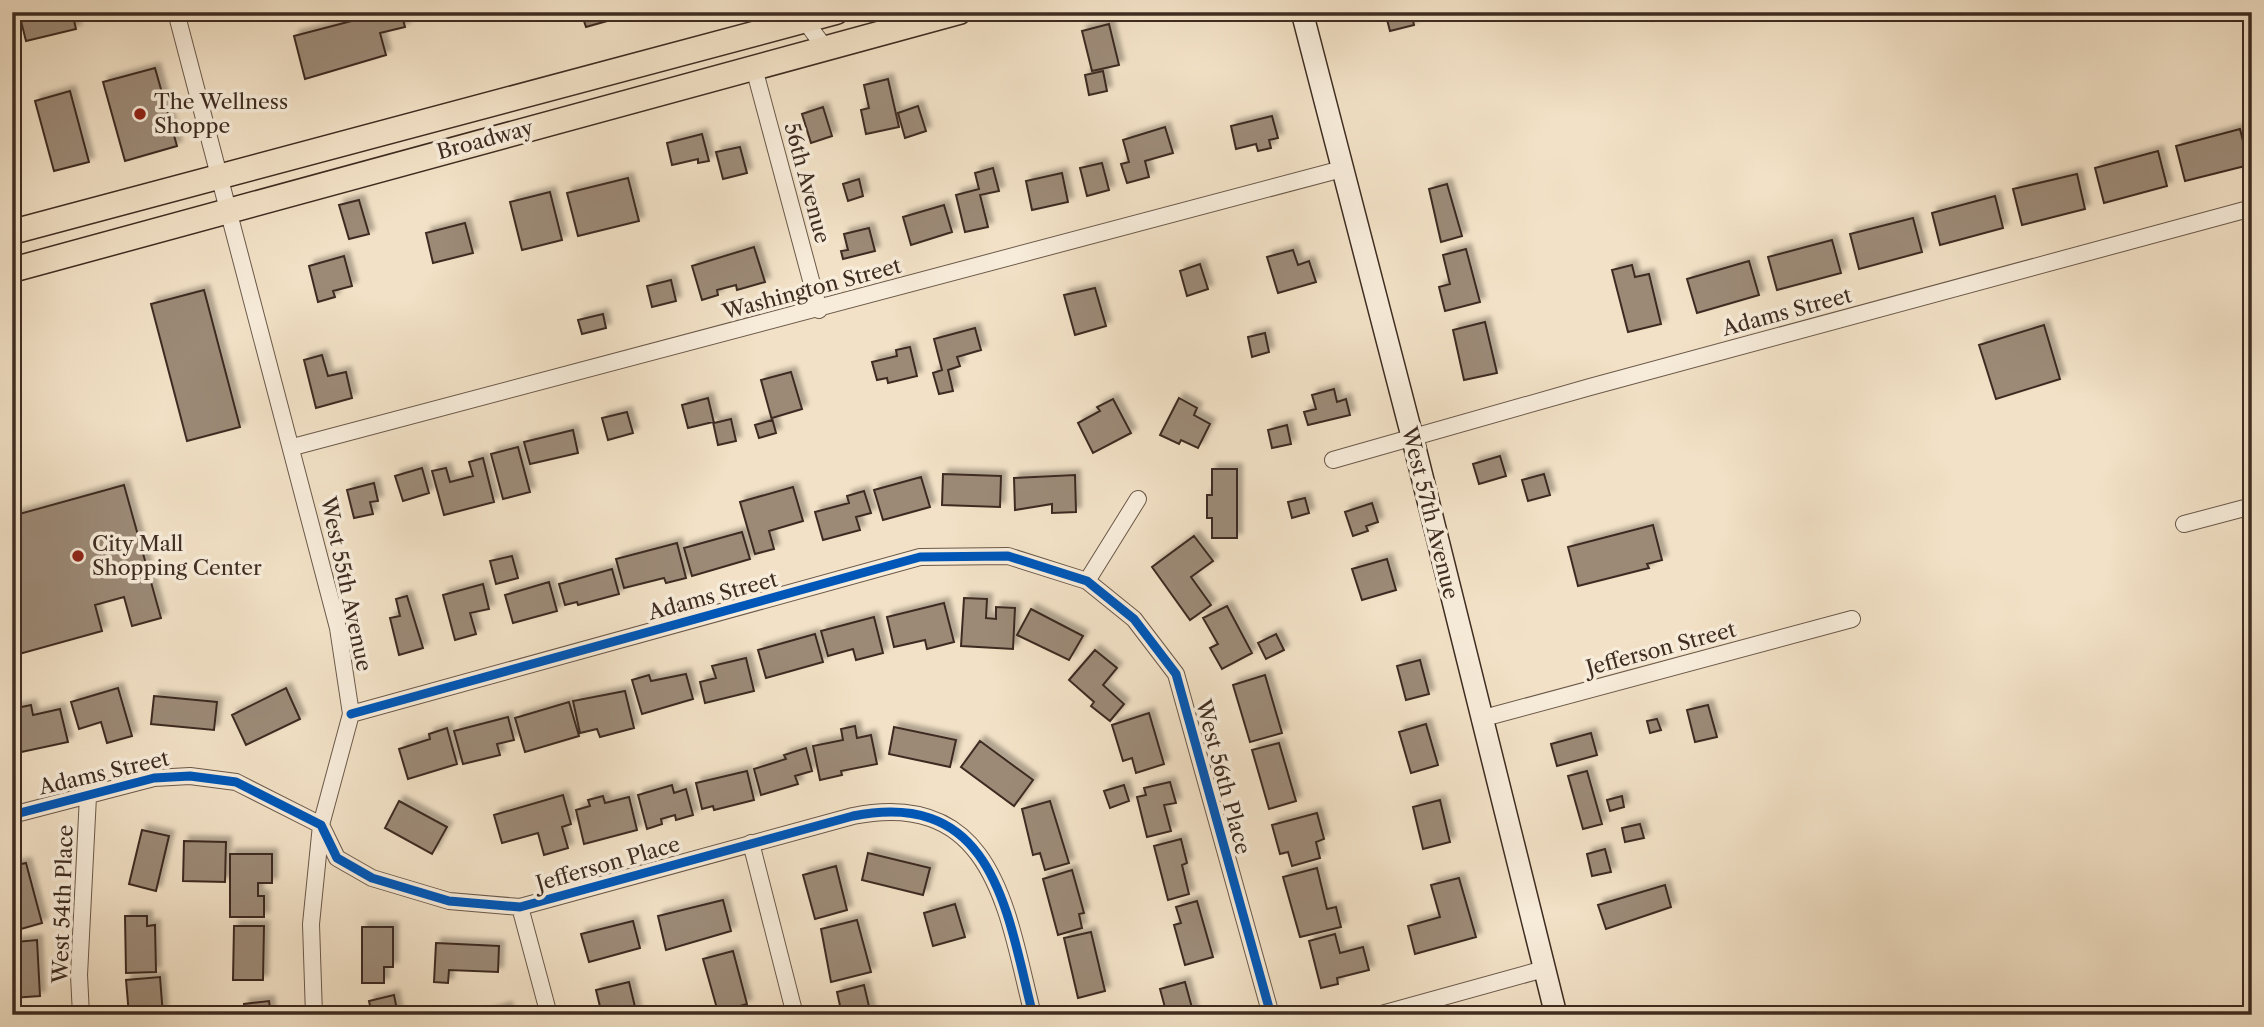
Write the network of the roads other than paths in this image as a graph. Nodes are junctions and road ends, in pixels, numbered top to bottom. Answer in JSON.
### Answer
{"nodes":[{"id":1,"x":176,"y":12,"type":"edge"},
{"id":2,"x":836,"y":12,"type":"edge"},
{"id":3,"x":959,"y":12,"type":"edge"},
{"id":4,"x":1302,"y":12,"type":"edge"},
{"id":5,"x":802,"y":17,"type":"edge"},
{"id":6,"x":825,"y":48,"type":"junction"},
{"id":7,"x":754,"y":68,"type":"junction"},
{"id":8,"x":1342,"y":169,"type":"junction"},
{"id":9,"x":220,"y":176,"type":"junction"},
{"id":10,"x":2252,"y":208,"type":"edge"},
{"id":11,"x":229,"y":209,"type":"junction"},
{"id":12,"x":12,"y":232,"type":"edge"},
{"id":13,"x":12,"y":270,"type":"edge"},
{"id":14,"x":819,"y":310,"type":"junction"},
{"id":15,"x":1412,"y":436,"type":"junction"},
{"id":16,"x":293,"y":447,"type":"junction"},
{"id":17,"x":1334,"y":460,"type":"dead end"},
{"id":18,"x":1138,"y":499,"type":"dead end"},
{"id":19,"x":2252,"y":506,"type":"edge"},
{"id":20,"x":2185,"y":524,"type":"dead end"},
{"id":21,"x":1087,"y":581,"type":"junction"},
{"id":22,"x":1852,"y":619,"type":"dead end"},
{"id":23,"x":351,"y":714,"type":"junction"},
{"id":24,"x":1480,"y":719,"type":"junction"},
{"id":25,"x":88,"y":796,"type":"junction"},
{"id":26,"x":12,"y":815,"type":"edge"},
{"id":27,"x":321,"y":825,"type":"junction"},
{"id":28,"x":751,"y":843,"type":"junction"},
{"id":29,"x":520,"y":907,"type":"junction"},
{"id":30,"x":1544,"y":969,"type":"junction"},
{"id":31,"x":81,"y":1015,"type":"edge"},
{"id":32,"x":314,"y":1015,"type":"edge"},
{"id":33,"x":549,"y":1015,"type":"edge"},
{"id":34,"x":795,"y":1015,"type":"edge"},
{"id":35,"x":1033,"y":1015,"type":"edge"},
{"id":36,"x":1271,"y":1015,"type":"edge"},
{"id":37,"x":1378,"y":1015,"type":"edge"},
{"id":38,"x":1556,"y":1015,"type":"edge"}],
"edges":[{"from":1,"to":9,"type":"street","name":"West 55th Avenue"},
{"from":2,"to":5,"type":"main road","name":"Broadway"},
{"from":3,"to":6,"type":"main road","name":"Broadway"},
{"from":4,"to":8,"type":"street","name":"West 57th Avenue"},
{"from":5,"to":6,"type":"street"},
{"from":5,"to":9,"type":"main road","name":"Broadway"},
{"from":6,"to":7,"type":"main road","name":"Broadway"},
{"from":7,"to":11,"type":"main road","name":"Broadway"},
{"from":7,"to":14,"type":"street","name":"56th Avenue"},
{"from":8,"to":14,"type":"street","name":"Washington Street"},
{"from":8,"to":15,"type":"street","name":"West 57th Avenue"},
{"from":9,"to":11,"type":"street","name":"West 55th Avenue"},
{"from":9,"to":12,"type":"main road","name":"Broadway"},
{"from":10,"to":15,"type":"street","name":"Adams Street"},
{"from":11,"to":13,"type":"main road","name":"Broadway"},
{"from":11,"to":16,"type":"street","name":"West 55th Avenue"},
{"from":14,"to":16,"type":"street","name":"Washington Street"},
{"from":15,"to":17,"type":"street","name":"Adams Street"},
{"from":15,"to":24,"type":"street","name":"West 57th Avenue"},
{"from":16,"to":23,"type":"street","name":"West 55th Avenue"},
{"from":18,"to":21,"type":"street"},
{"from":19,"to":20,"type":"street"},
{"from":21,"to":23,"type":"street","name":"Adams Street"},
{"from":21,"to":36,"type":"street","name":"West 56th Place"},
{"from":22,"to":24,"type":"street","name":"Jefferson Street"},
{"from":23,"to":27,"type":"street","name":"West 55th Avenue"},
{"from":24,"to":30,"type":"street","name":"West 57th Avenue"},
{"from":25,"to":26,"type":"street","name":"Adams Street"},
{"from":25,"to":27,"type":"street","name":"Adams Street"},
{"from":25,"to":31,"type":"street","name":"West 54th Place"},
{"from":27,"to":29,"type":"street","name":"Jefferson Place"},
{"from":27,"to":32,"type":"street","name":"West 55th Avenue"},
{"from":28,"to":29,"type":"street","name":"Jefferson Place"},
{"from":28,"to":34,"type":"street"},
{"from":28,"to":35,"type":"street","name":"Jefferson Place"},
{"from":29,"to":33,"type":"street"},
{"from":30,"to":37,"type":"street"},
{"from":30,"to":38,"type":"street","name":"West 57th Avenue"}]}
